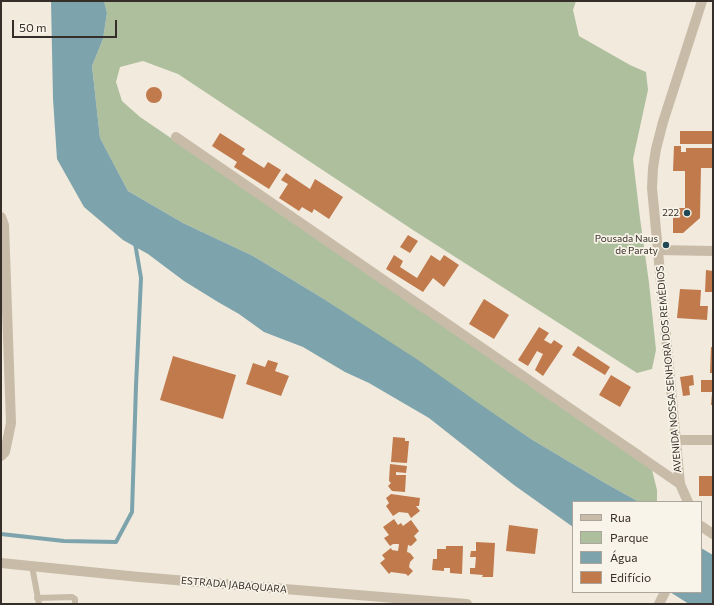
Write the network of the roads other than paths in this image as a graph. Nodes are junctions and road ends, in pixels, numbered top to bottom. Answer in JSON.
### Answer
{"nodes":[{"id":1,"x":702,"y":1,"type":"edge"},
{"id":2,"x":176,"y":137,"type":"dead end"},
{"id":3,"x":1,"y":217,"type":"edge"},
{"id":4,"x":657,"y":250,"type":"junction"},
{"id":5,"x":713,"y":251,"type":"edge"},
{"id":6,"x":3,"y":281,"type":"edge"},
{"id":7,"x":676,"y":440,"type":"junction"},
{"id":8,"x":713,"y":440,"type":"edge"},
{"id":9,"x":1,"y":456,"type":"edge"},
{"id":10,"x":680,"y":484,"type":"junction"},
{"id":11,"x":688,"y":501,"type":"edge"},
{"id":12,"x":702,"y":527,"type":"edge"},
{"id":13,"x":713,"y":534,"type":"edge"},
{"id":14,"x":1,"y":563,"type":"edge"},
{"id":15,"x":32,"y":566,"type":"junction"},
{"id":16,"x":664,"y":593,"type":"edge"},
{"id":17,"x":38,"y":601,"type":"edge"},
{"id":18,"x":398,"y":601,"type":"edge"},
{"id":19,"x":75,"y":604,"type":"edge"},
{"id":20,"x":467,"y":604,"type":"edge"},
{"id":21,"x":659,"y":604,"type":"edge"}],
"edges":[{"from":1,"to":4,"type":"street","name":"AVENIDA NOSSA SENHORA DOS REMÉDIOS"},
{"from":2,"to":10,"type":"street"},
{"from":3,"to":6,"type":"street"},
{"from":4,"to":5,"type":"street"},
{"from":4,"to":7,"type":"street","name":"AVENIDA NOSSA SENHORA DOS REMÉDIOS"},
{"from":6,"to":9,"type":"street"},
{"from":7,"to":8,"type":"street"},
{"from":7,"to":10,"type":"street","name":"AVENIDA NOSSA SENHORA DOS REMÉDIOS"},
{"from":10,"to":11,"type":"street","name":"AVENIDA NOSSA SENHORA DOS REMÉDIOS"},
{"from":12,"to":13,"type":"street"},
{"from":14,"to":15,"type":"street","name":"ESTRADA JABAQUARA"},
{"from":15,"to":17,"type":"lane"},
{"from":15,"to":18,"type":"street","name":"ESTRADA JABAQUARA"},
{"from":16,"to":21,"type":"street"},
{"from":17,"to":19,"type":"lane"},
{"from":18,"to":20,"type":"street","name":"ESTRADA JABAQUARA"}]}
